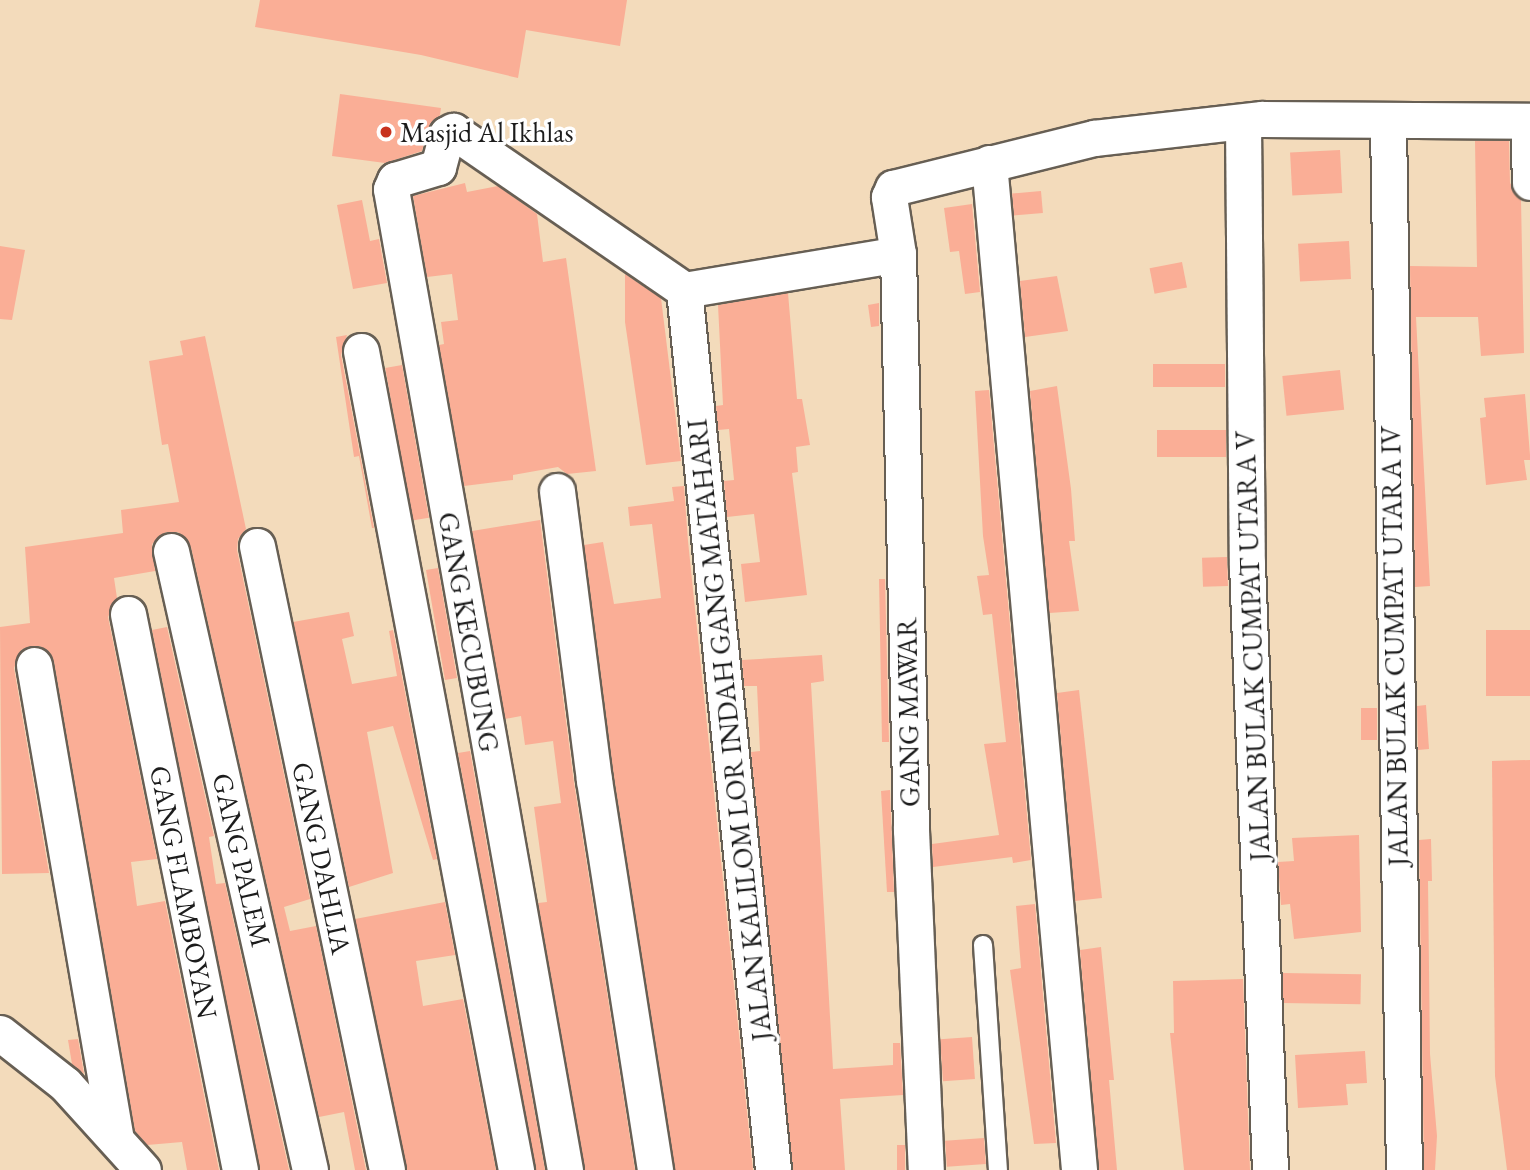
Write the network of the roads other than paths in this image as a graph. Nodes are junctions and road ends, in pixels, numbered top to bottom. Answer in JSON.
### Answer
{"nodes":[{"id":1,"x":1529,"y":121,"type":"edge"},
{"id":2,"x":1388,"y":122,"type":"junction"},
{"id":3,"x":1243,"y":123,"type":"junction"},
{"id":4,"x":989,"y":163,"type":"junction"},
{"id":5,"x":1530,"y":182,"type":"edge"},
{"id":6,"x":898,"y":254,"type":"junction"},
{"id":7,"x":684,"y":290,"type":"junction"},
{"id":8,"x":361,"y":351,"type":"dead end"},
{"id":9,"x":557,"y":491,"type":"dead end"},
{"id":10,"x":257,"y":546,"type":"dead end"},
{"id":11,"x":171,"y":551,"type":"dead end"},
{"id":12,"x":128,"y":614,"type":"dead end"},
{"id":13,"x":34,"y":665,"type":"dead end"},
{"id":14,"x":983,"y":944,"type":"dead end"},
{"id":15,"x":0,"y":1032,"type":"edge"},
{"id":16,"x":115,"y":1135,"type":"junction"},
{"id":17,"x":143,"y":1170,"type":"edge"},
{"id":18,"x":240,"y":1170,"type":"edge"},
{"id":19,"x":310,"y":1170,"type":"edge"},
{"id":20,"x":387,"y":1170,"type":"edge"},
{"id":21,"x":516,"y":1170,"type":"edge"},
{"id":22,"x":565,"y":1170,"type":"edge"},
{"id":23,"x":655,"y":1170,"type":"edge"},
{"id":24,"x":773,"y":1170,"type":"edge"},
{"id":25,"x":926,"y":1170,"type":"edge"},
{"id":26,"x":999,"y":1170,"type":"edge"},
{"id":27,"x":1079,"y":1170,"type":"edge"},
{"id":28,"x":1270,"y":1170,"type":"edge"},
{"id":29,"x":1404,"y":1170,"type":"edge"}],
"edges":[{"from":1,"to":2,"type":"street"},
{"from":1,"to":5,"type":"street"},
{"from":2,"to":3,"type":"street"},
{"from":2,"to":29,"type":"street","name":"JALAN BULAK CUMPAT UTARA IV"},
{"from":3,"to":4,"type":"street"},
{"from":3,"to":28,"type":"street","name":"JALAN BULAK CUMPAT UTARA V"},
{"from":4,"to":6,"type":"street","name":"GANG MAWAR"},
{"from":4,"to":27,"type":"street"},
{"from":6,"to":7,"type":"street"},
{"from":6,"to":25,"type":"street","name":"GANG MAWAR"},
{"from":7,"to":22,"type":"street","name":"GANG KECUBUNG"},
{"from":7,"to":24,"type":"street","name":"JALAN KALILOM LOR INDAH GANG MATAHARI"},
{"from":8,"to":21,"type":"street"},
{"from":9,"to":23,"type":"street"},
{"from":10,"to":20,"type":"street","name":"GANG DAHLIA"},
{"from":11,"to":19,"type":"street","name":"GANG PALEM"},
{"from":12,"to":18,"type":"street","name":"GANG FLAMBOYAN"},
{"from":13,"to":16,"type":"street"},
{"from":14,"to":26,"type":"lane"},
{"from":15,"to":16,"type":"street"},
{"from":16,"to":17,"type":"street"}]}
